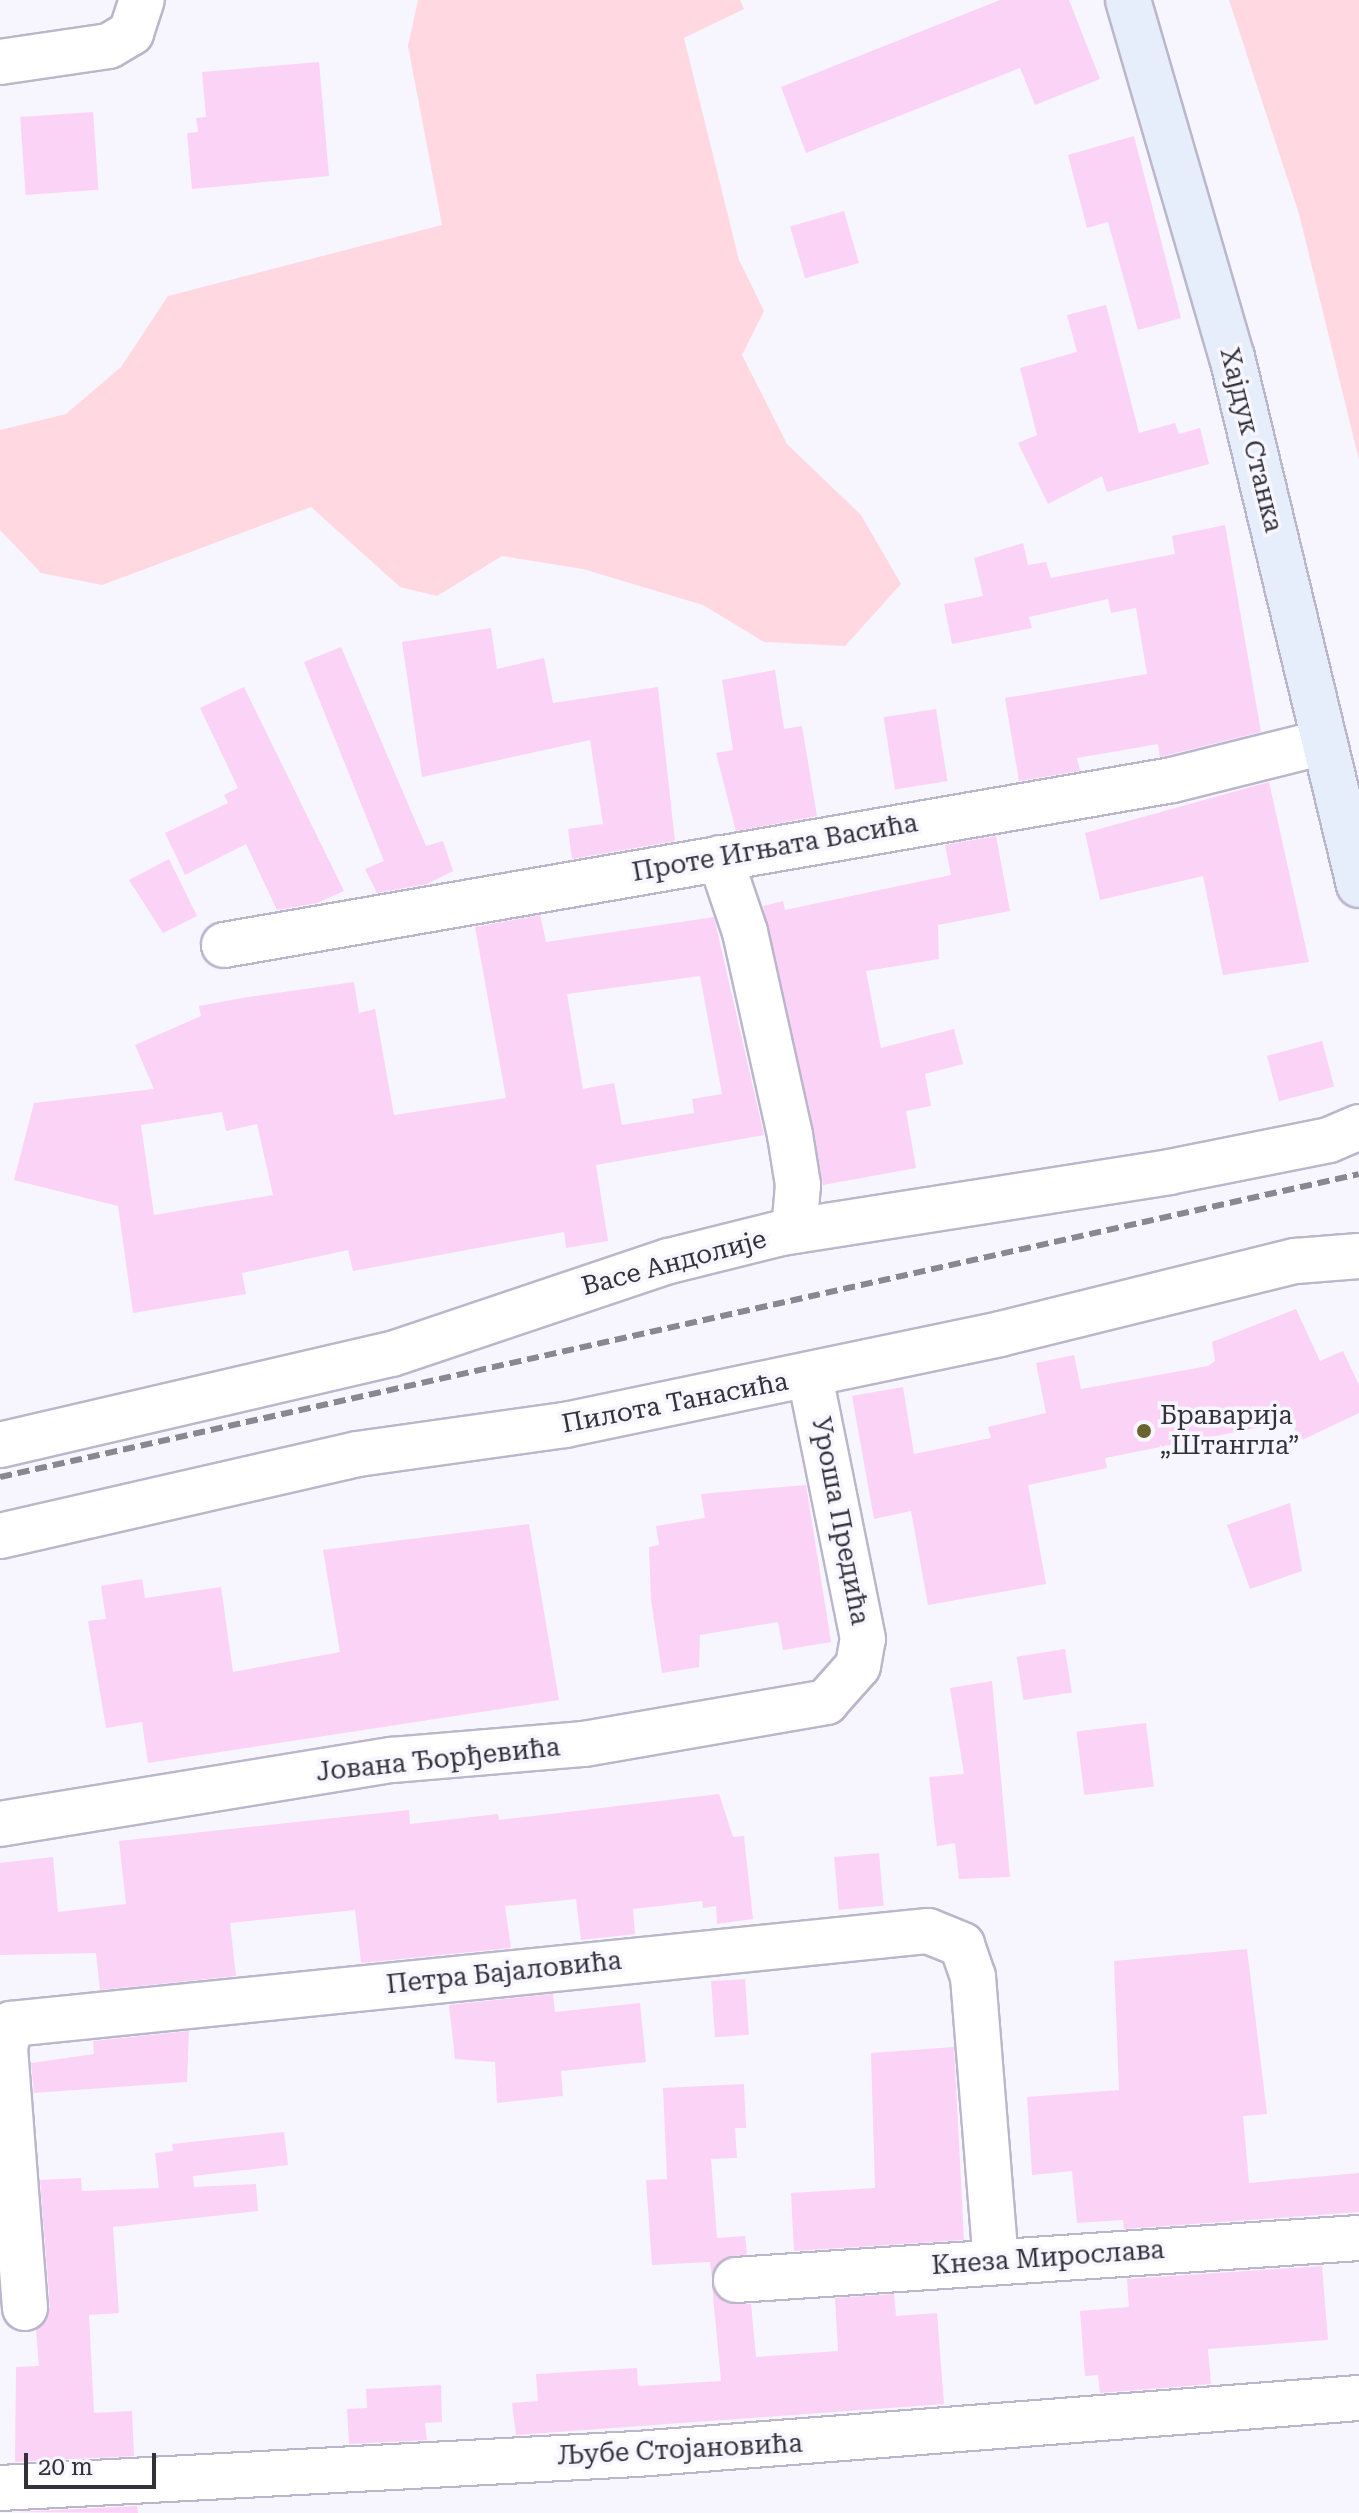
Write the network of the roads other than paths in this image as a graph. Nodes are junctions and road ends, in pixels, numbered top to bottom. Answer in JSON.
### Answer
{"nodes":[{"id":1,"x":142,"y":0,"type":"edge"},
{"id":2,"x":1128,"y":0,"type":"edge"},
{"id":3,"x":0,"y":62,"type":"edge"},
{"id":4,"x":1324,"y":742,"type":"junction"},
{"id":5,"x":720,"y":858,"type":"junction"},
{"id":6,"x":1359,"y":885,"type":"edge"},
{"id":7,"x":224,"y":945,"type":"dead end"},
{"id":8,"x":1359,"y":1127,"type":"edge"},
{"id":9,"x":794,"y":1231,"type":"junction"},
{"id":10,"x":1355,"y":1259,"type":"edge"},
{"id":11,"x":810,"y":1376,"type":"junction"},
{"id":12,"x":0,"y":1445,"type":"edge"},
{"id":13,"x":0,"y":1536,"type":"edge"},
{"id":14,"x":858,"y":1666,"type":"joint"},
{"id":15,"x":0,"y":1824,"type":"edge"},
{"id":16,"x":1359,"y":2238,"type":"edge"},
{"id":17,"x":996,"y":2261,"type":"junction"},
{"id":18,"x":736,"y":2280,"type":"dead end"},
{"id":19,"x":25,"y":2308,"type":"dead end"},
{"id":20,"x":1359,"y":2398,"type":"edge"},
{"id":21,"x":0,"y":2488,"type":"edge"}],
"edges":[{"from":1,"to":3,"type":"street"},
{"from":2,"to":4,"type":"street","name":"Хајдук Станка"},
{"from":4,"to":5,"type":"street","name":"Проте Игњата Васића"},
{"from":4,"to":6,"type":"street","name":"Хајдук Станка"},
{"from":5,"to":7,"type":"street","name":"Проте Игњата Васића"},
{"from":5,"to":9,"type":"street"},
{"from":8,"to":9,"type":"street","name":"Васе Андолије"},
{"from":9,"to":12,"type":"street","name":"Васе Андолије"},
{"from":10,"to":11,"type":"street","name":"Пилота Танасића"},
{"from":11,"to":13,"type":"street","name":"Пилота Танасића"},
{"from":11,"to":14,"type":"street","name":"Уроша Предића"},
{"from":14,"to":15,"type":"street","name":"Јована Ђорђевића"},
{"from":16,"to":17,"type":"street","name":"Кнеза Мирослава"},
{"from":17,"to":18,"type":"street","name":"Кнеза Мирослава"},
{"from":17,"to":19,"type":"street","name":"Петра Бајаловића"},
{"from":20,"to":21,"type":"street","name":"Љубе Стојановића"}]}
